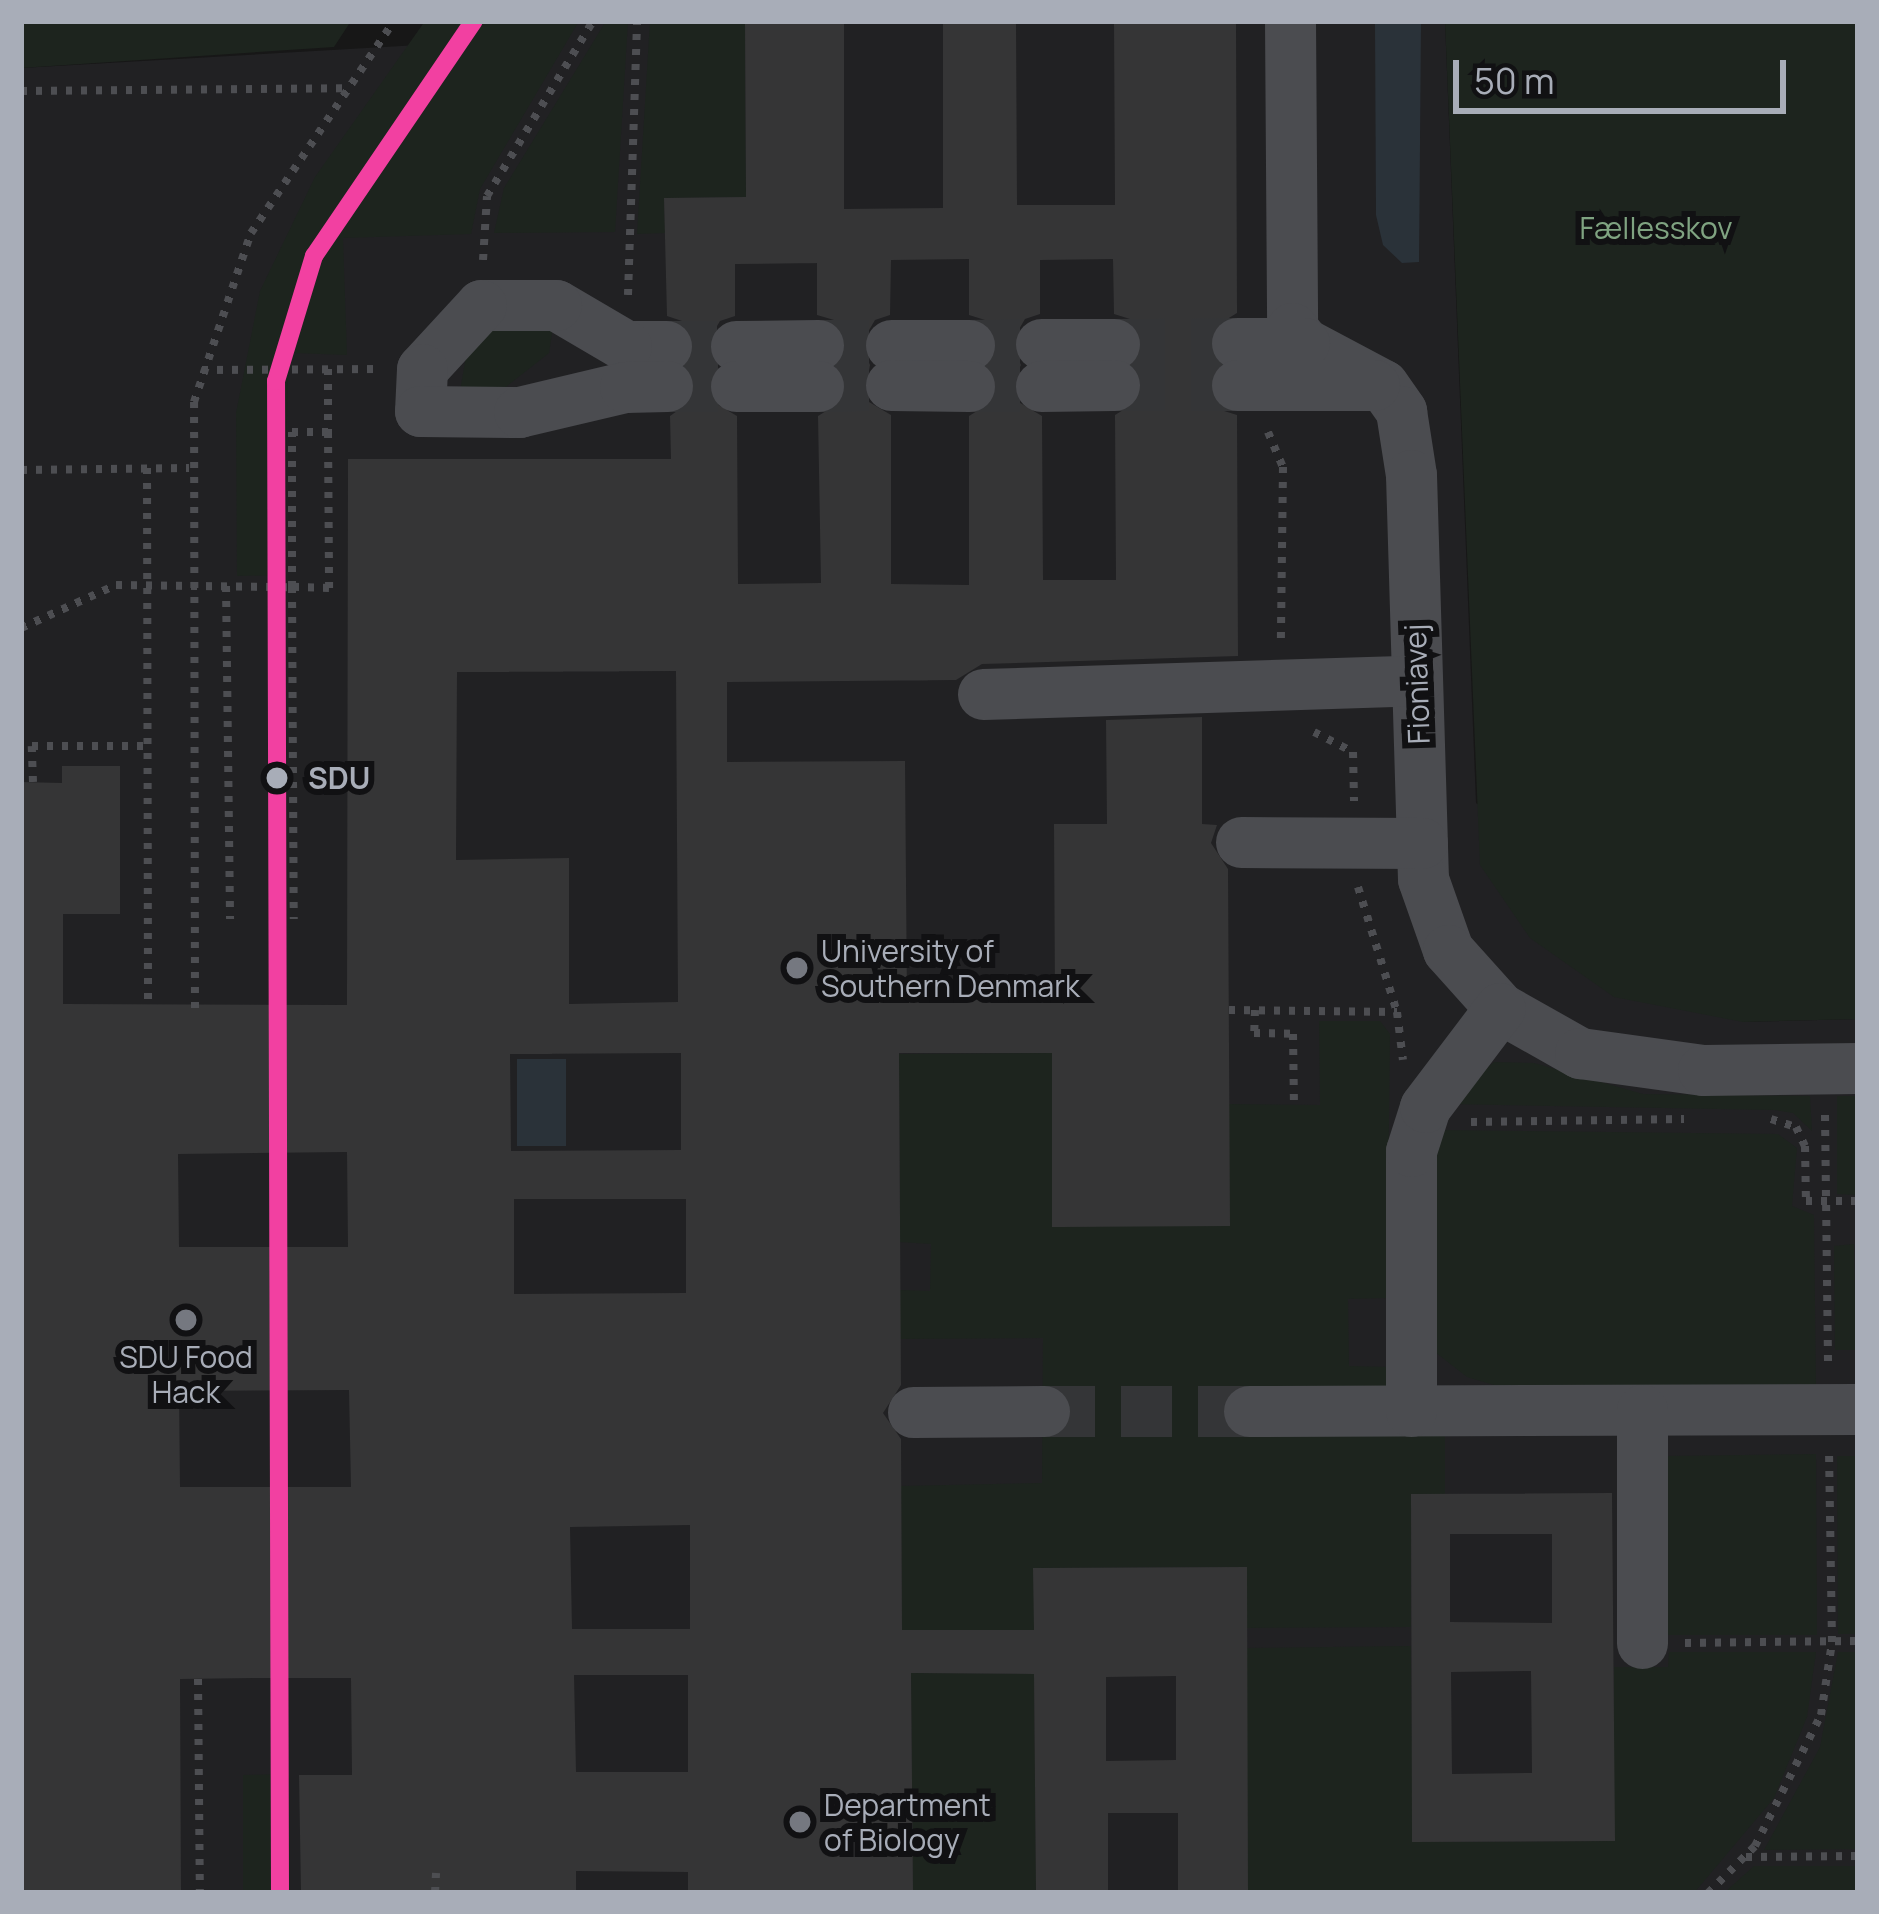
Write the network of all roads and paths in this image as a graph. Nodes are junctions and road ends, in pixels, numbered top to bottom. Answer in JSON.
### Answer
{"nodes":[{"id":1,"x":394,"y":21,"type":"edge"},
{"id":2,"x":593,"y":21,"type":"edge"},
{"id":3,"x":637,"y":21,"type":"edge"},
{"id":4,"x":1290,"y":21,"type":"edge"},
{"id":5,"x":346,"y":88,"type":"junction"},
{"id":6,"x":21,"y":91,"type":"edge"},
{"id":7,"x":481,"y":305,"type":"junction"},
{"id":8,"x":1304,"y":343,"type":"junction"},
{"id":9,"x":653,"y":359,"type":"junction"},
{"id":10,"x":891,"y":365,"type":"tunnel mouth"},
{"id":11,"x":969,"y":365,"type":"tunnel mouth"},
{"id":12,"x":1041,"y":365,"type":"tunnel mouth"},
{"id":13,"x":1114,"y":365,"type":"tunnel mouth"},
{"id":14,"x":736,"y":366,"type":"tunnel mouth"},
{"id":15,"x":818,"y":366,"type":"tunnel mouth"},
{"id":16,"x":202,"y":370,"type":"junction"},
{"id":17,"x":1383,"y":385,"type":"junction"},
{"id":18,"x":328,"y":432,"type":"junction"},
{"id":19,"x":147,"y":468,"type":"junction"},
{"id":20,"x":189,"y":468,"type":"junction"},
{"id":21,"x":21,"y":470,"type":"edge"},
{"id":22,"x":147,"y":585,"type":"junction"},
{"id":23,"x":190,"y":586,"type":"junction"},
{"id":24,"x":226,"y":586,"type":"junction"},
{"id":25,"x":292,"y":587,"type":"junction"},
{"id":26,"x":21,"y":628,"type":"edge"},
{"id":27,"x":1417,"y":680,"type":"junction"},
{"id":28,"x":983,"y":694,"type":"dead end"},
{"id":29,"x":147,"y":746,"type":"junction"},
{"id":30,"x":33,"y":782,"type":"dead end"},
{"id":31,"x":1241,"y":842,"type":"dead end"},
{"id":32,"x":1422,"y":843,"type":"junction"},
{"id":33,"x":230,"y":919,"type":"dead end"},
{"id":34,"x":294,"y":919,"type":"dead end"},
{"id":35,"x":148,"y":1008,"type":"dead end"},
{"id":36,"x":195,"y":1008,"type":"dead end"},
{"id":37,"x":1500,"y":1008,"type":"junction"},
{"id":38,"x":1229,"y":1010,"type":"dead end"},
{"id":39,"x":1255,"y":1010,"type":"junction"},
{"id":40,"x":1314,"y":1010,"type":"dead end"},
{"id":41,"x":1842,"y":1068,"type":"edge"},
{"id":42,"x":1294,"y":1102,"type":"dead end"},
{"id":43,"x":1823,"y":1200,"type":"junction"},
{"id":44,"x":1858,"y":1201,"type":"edge"},
{"id":45,"x":1642,"y":1410,"type":"junction"},
{"id":46,"x":1843,"y":1410,"type":"edge"},
{"id":47,"x":1249,"y":1411,"type":"tunnel mouth"},
{"id":48,"x":1411,"y":1411,"type":"junction"},
{"id":49,"x":913,"y":1412,"type":"dead end"},
{"id":50,"x":1044,"y":1412,"type":"tunnel mouth"},
{"id":51,"x":1832,"y":1642,"type":"junction"},
{"id":52,"x":1858,"y":1642,"type":"edge"},
{"id":53,"x":1654,"y":1643,"type":"joint"},
{"id":54,"x":198,"y":1678,"type":"dead end"},
{"id":55,"x":1858,"y":1856,"type":"edge"},
{"id":56,"x":1744,"y":1857,"type":"junction"},
{"id":57,"x":436,"y":1873,"type":"dead end"},
{"id":58,"x":200,"y":1893,"type":"edge"},
{"id":59,"x":435,"y":1893,"type":"edge"},
{"id":60,"x":1708,"y":1893,"type":"edge"}],
"edges":[{"from":1,"to":5,"type":"path"},
{"from":2,"to":7,"type":"path"},
{"from":3,"to":9,"type":"path"},
{"from":4,"to":8,"type":"lane"},
{"from":5,"to":6,"type":"path"},
{"from":5,"to":16,"type":"path"},
{"from":7,"to":9,"type":"lane"},
{"from":7,"to":9,"type":"lane"},
{"from":8,"to":17,"type":"lane"},
{"from":8,"to":17,"type":"lane"},
{"from":10,"to":11,"type":"lane"},
{"from":12,"to":13,"type":"lane"},
{"from":14,"to":15,"type":"lane"},
{"from":16,"to":18,"type":"path"},
{"from":16,"to":20,"type":"path"},
{"from":17,"to":27,"type":"lane","name":"Fioniavej"},
{"from":18,"to":25,"type":"path"},
{"from":18,"to":25,"type":"path"},
{"from":19,"to":20,"type":"path"},
{"from":19,"to":21,"type":"path"},
{"from":19,"to":22,"type":"path"},
{"from":20,"to":23,"type":"path"},
{"from":22,"to":23,"type":"path"},
{"from":22,"to":26,"type":"path"},
{"from":22,"to":29,"type":"path"},
{"from":23,"to":24,"type":"path"},
{"from":23,"to":36,"type":"path"},
{"from":24,"to":25,"type":"path"},
{"from":24,"to":33,"type":"path"},
{"from":25,"to":34,"type":"path"},
{"from":27,"to":28,"type":"lane"},
{"from":27,"to":32,"type":"lane","name":"Fioniavej"},
{"from":29,"to":30,"type":"path"},
{"from":29,"to":35,"type":"path"},
{"from":31,"to":32,"type":"lane"},
{"from":32,"to":37,"type":"lane","name":"Fioniavej"},
{"from":37,"to":41,"type":"lane","name":"Fioniavej"},
{"from":37,"to":48,"type":"lane"},
{"from":38,"to":39,"type":"path"},
{"from":39,"to":40,"type":"path"},
{"from":39,"to":42,"type":"path"},
{"from":41,"to":43,"type":"path"},
{"from":43,"to":44,"type":"path"},
{"from":43,"to":46,"type":"path"},
{"from":45,"to":46,"type":"lane"},
{"from":45,"to":48,"type":"lane"},
{"from":45,"to":53,"type":"lane"},
{"from":46,"to":51,"type":"path"},
{"from":47,"to":48,"type":"lane"},
{"from":49,"to":50,"type":"lane"},
{"from":51,"to":52,"type":"path"},
{"from":51,"to":53,"type":"path"},
{"from":51,"to":56,"type":"path"},
{"from":54,"to":58,"type":"path"},
{"from":55,"to":56,"type":"path"},
{"from":56,"to":60,"type":"path"},
{"from":57,"to":59,"type":"path"}]}
